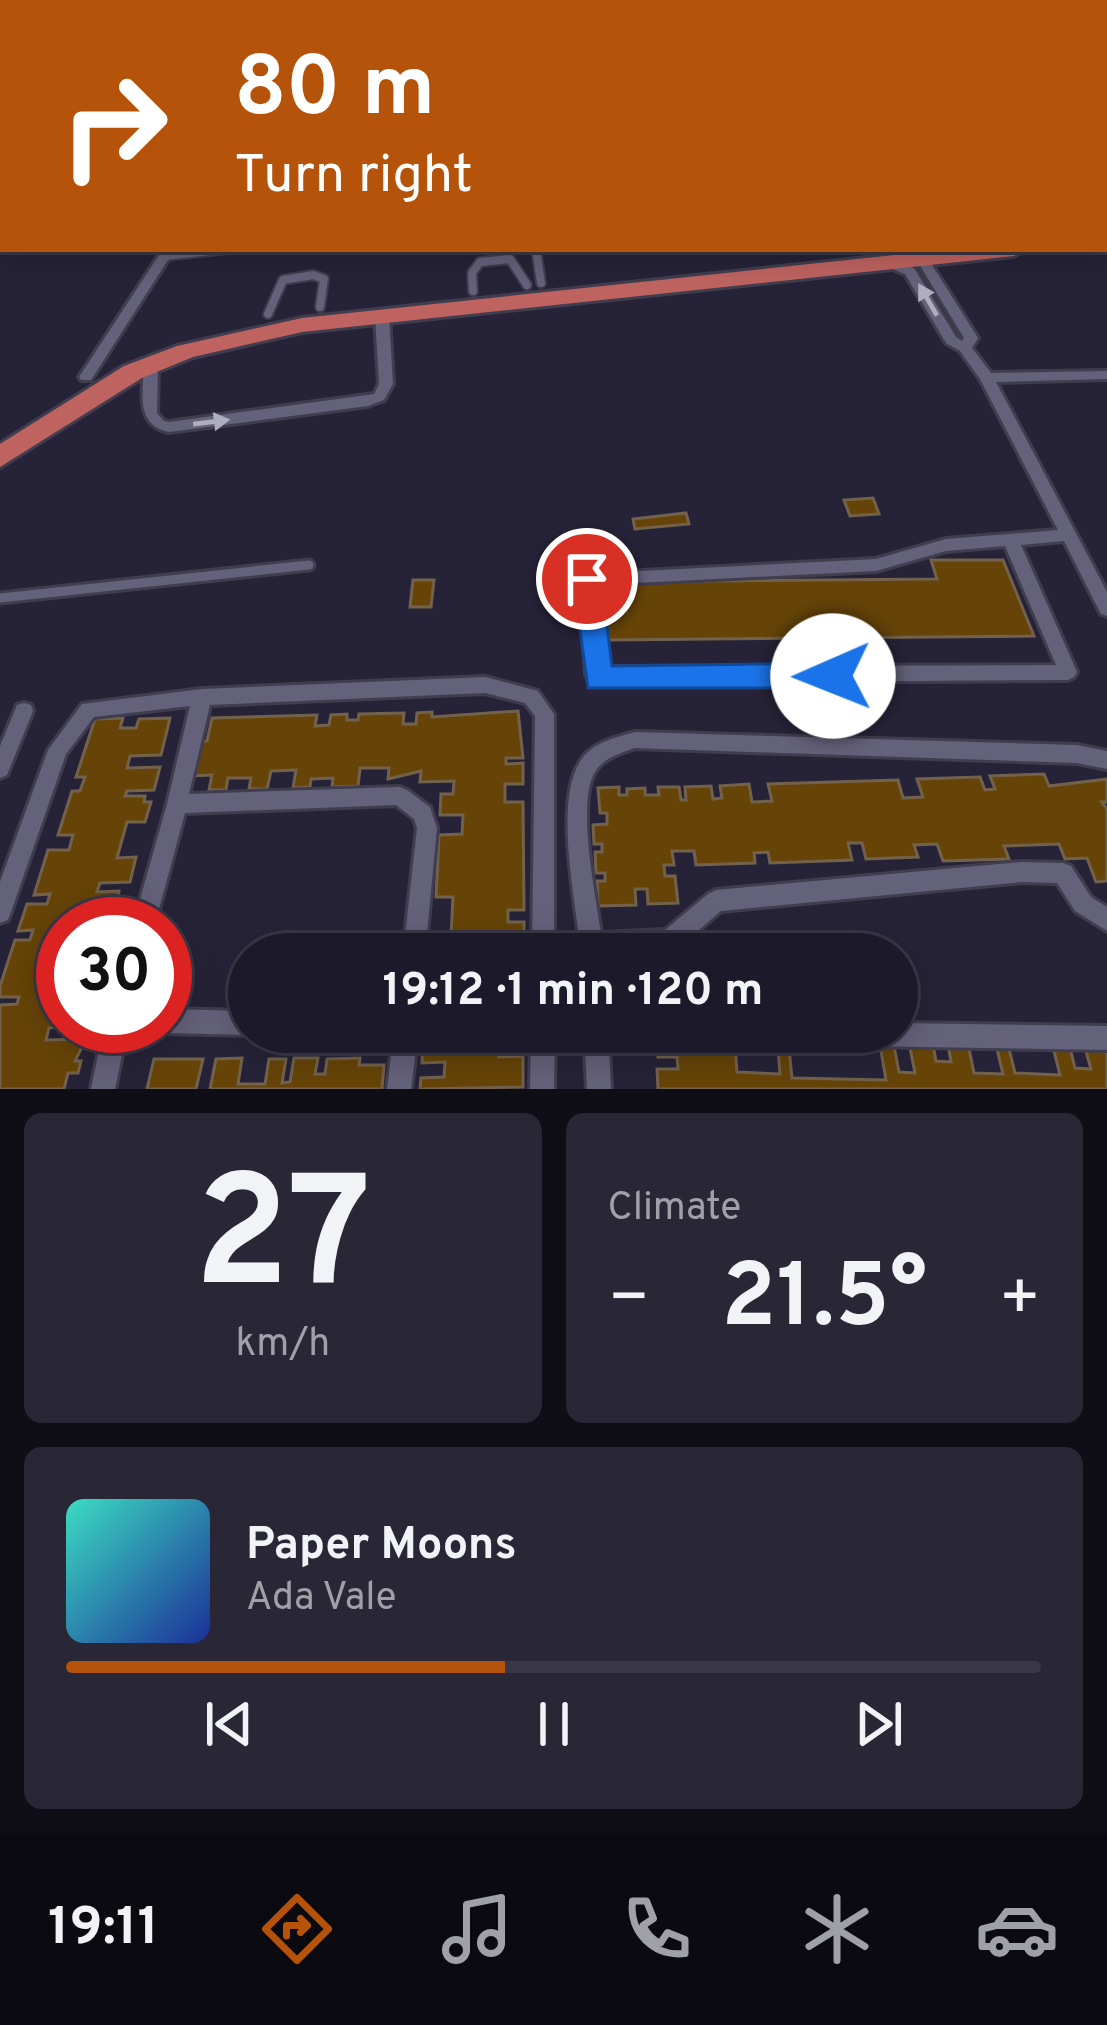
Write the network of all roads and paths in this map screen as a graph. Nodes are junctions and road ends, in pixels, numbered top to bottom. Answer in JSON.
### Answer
{"nodes":[{"id":1,"x":167,"y":252,"type":"edge"},
{"id":2,"x":536,"y":252,"type":"edge"},
{"id":3,"x":957,"y":252,"type":"edge"},
{"id":4,"x":919,"y":254,"type":"edge"},
{"id":5,"x":876,"y":256,"type":"edge"},
{"id":6,"x":676,"y":277,"type":"junction"},
{"id":7,"x":534,"y":284,"type":"junction"},
{"id":8,"x":382,"y":316,"type":"junction"},
{"id":9,"x":965,"y":348,"type":"junction"},
{"id":10,"x":151,"y":364,"type":"junction"},
{"id":11,"x":1107,"y":375,"type":"edge"},
{"id":12,"x":86,"y":377,"type":"junction"},
{"id":13,"x":987,"y":378,"type":"junction"},
{"id":14,"x":0,"y":434,"type":"edge"},
{"id":15,"x":0,"y":457,"type":"edge"},
{"id":16,"x":1067,"y":535,"type":"junction"},
{"id":17,"x":1010,"y":539,"type":"junction"},
{"id":18,"x":309,"y":565,"type":"dead end"},
{"id":19,"x":0,"y":598,"type":"edge"},
{"id":20,"x":1107,"y":609,"type":"edge"},
{"id":21,"x":202,"y":697,"type":"junction"},
{"id":22,"x":24,"y":711,"type":"dead end"},
{"id":23,"x":1107,"y":760,"type":"edge"},
{"id":24,"x":0,"y":769,"type":"edge"},
{"id":25,"x":177,"y":804,"type":"junction"},
{"id":26,"x":151,"y":897,"type":"edge"},
{"id":27,"x":0,"y":912,"type":"edge"},
{"id":28,"x":1107,"y":920,"type":"edge"},
{"id":29,"x":416,"y":933,"type":"edge"},
{"id":30,"x":543,"y":933,"type":"edge"},
{"id":31,"x":590,"y":933,"type":"edge"},
{"id":32,"x":684,"y":933,"type":"edge"},
{"id":33,"x":192,"y":1022,"type":"edge"},
{"id":34,"x":228,"y":1022,"type":"edge"},
{"id":35,"x":918,"y":1035,"type":"edge"},
{"id":36,"x":1107,"y":1038,"type":"edge"},
{"id":37,"x":110,"y":1053,"type":"edge"},
{"id":38,"x":403,"y":1053,"type":"edge"},
{"id":39,"x":543,"y":1053,"type":"edge"},
{"id":40,"x":597,"y":1053,"type":"edge"},
{"id":41,"x":103,"y":1089,"type":"edge"},
{"id":42,"x":399,"y":1089,"type":"edge"},
{"id":43,"x":542,"y":1089,"type":"edge"},
{"id":44,"x":599,"y":1089,"type":"edge"}],
"edges":[{"from":1,"to":12,"type":"street"},
{"from":2,"to":7,"type":"lane"},
{"from":3,"to":4,"type":"highway"},
{"from":4,"to":5,"type":"highway"},
{"from":4,"to":9,"type":"street"},
{"from":5,"to":6,"type":"highway"},
{"from":9,"to":5,"type":"street","one_way":true},
{"from":6,"to":7,"type":"highway"},
{"from":6,"to":8,"type":"highway"},
{"from":7,"to":12,"type":"highway"},
{"from":8,"to":10,"type":"highway"},
{"from":10,"to":8,"type":"street","one_way":true},
{"from":9,"to":13,"type":"street"},
{"from":10,"to":15,"type":"highway"},
{"from":11,"to":13,"type":"street"},
{"from":12,"to":14,"type":"highway"},
{"from":13,"to":16,"type":"street"},
{"from":16,"to":17,"type":"street"},
{"from":16,"to":20,"type":"street"},
{"from":17,"to":17,"type":"street"},
{"from":18,"to":19,"type":"lane"},
{"from":21,"to":25,"type":"street"},
{"from":21,"to":27,"type":"street"},
{"from":21,"to":30,"type":"street"},
{"from":22,"to":24,"type":"street"},
{"from":23,"to":31,"type":"street"},
{"from":25,"to":26,"type":"street"},
{"from":25,"to":29,"type":"street"},
{"from":28,"to":32,"type":"street"},
{"from":33,"to":34,"type":"street"},
{"from":35,"to":36,"type":"street"},
{"from":37,"to":41,"type":"street"},
{"from":38,"to":42,"type":"street"},
{"from":39,"to":43,"type":"street"},
{"from":40,"to":44,"type":"street"}]}
